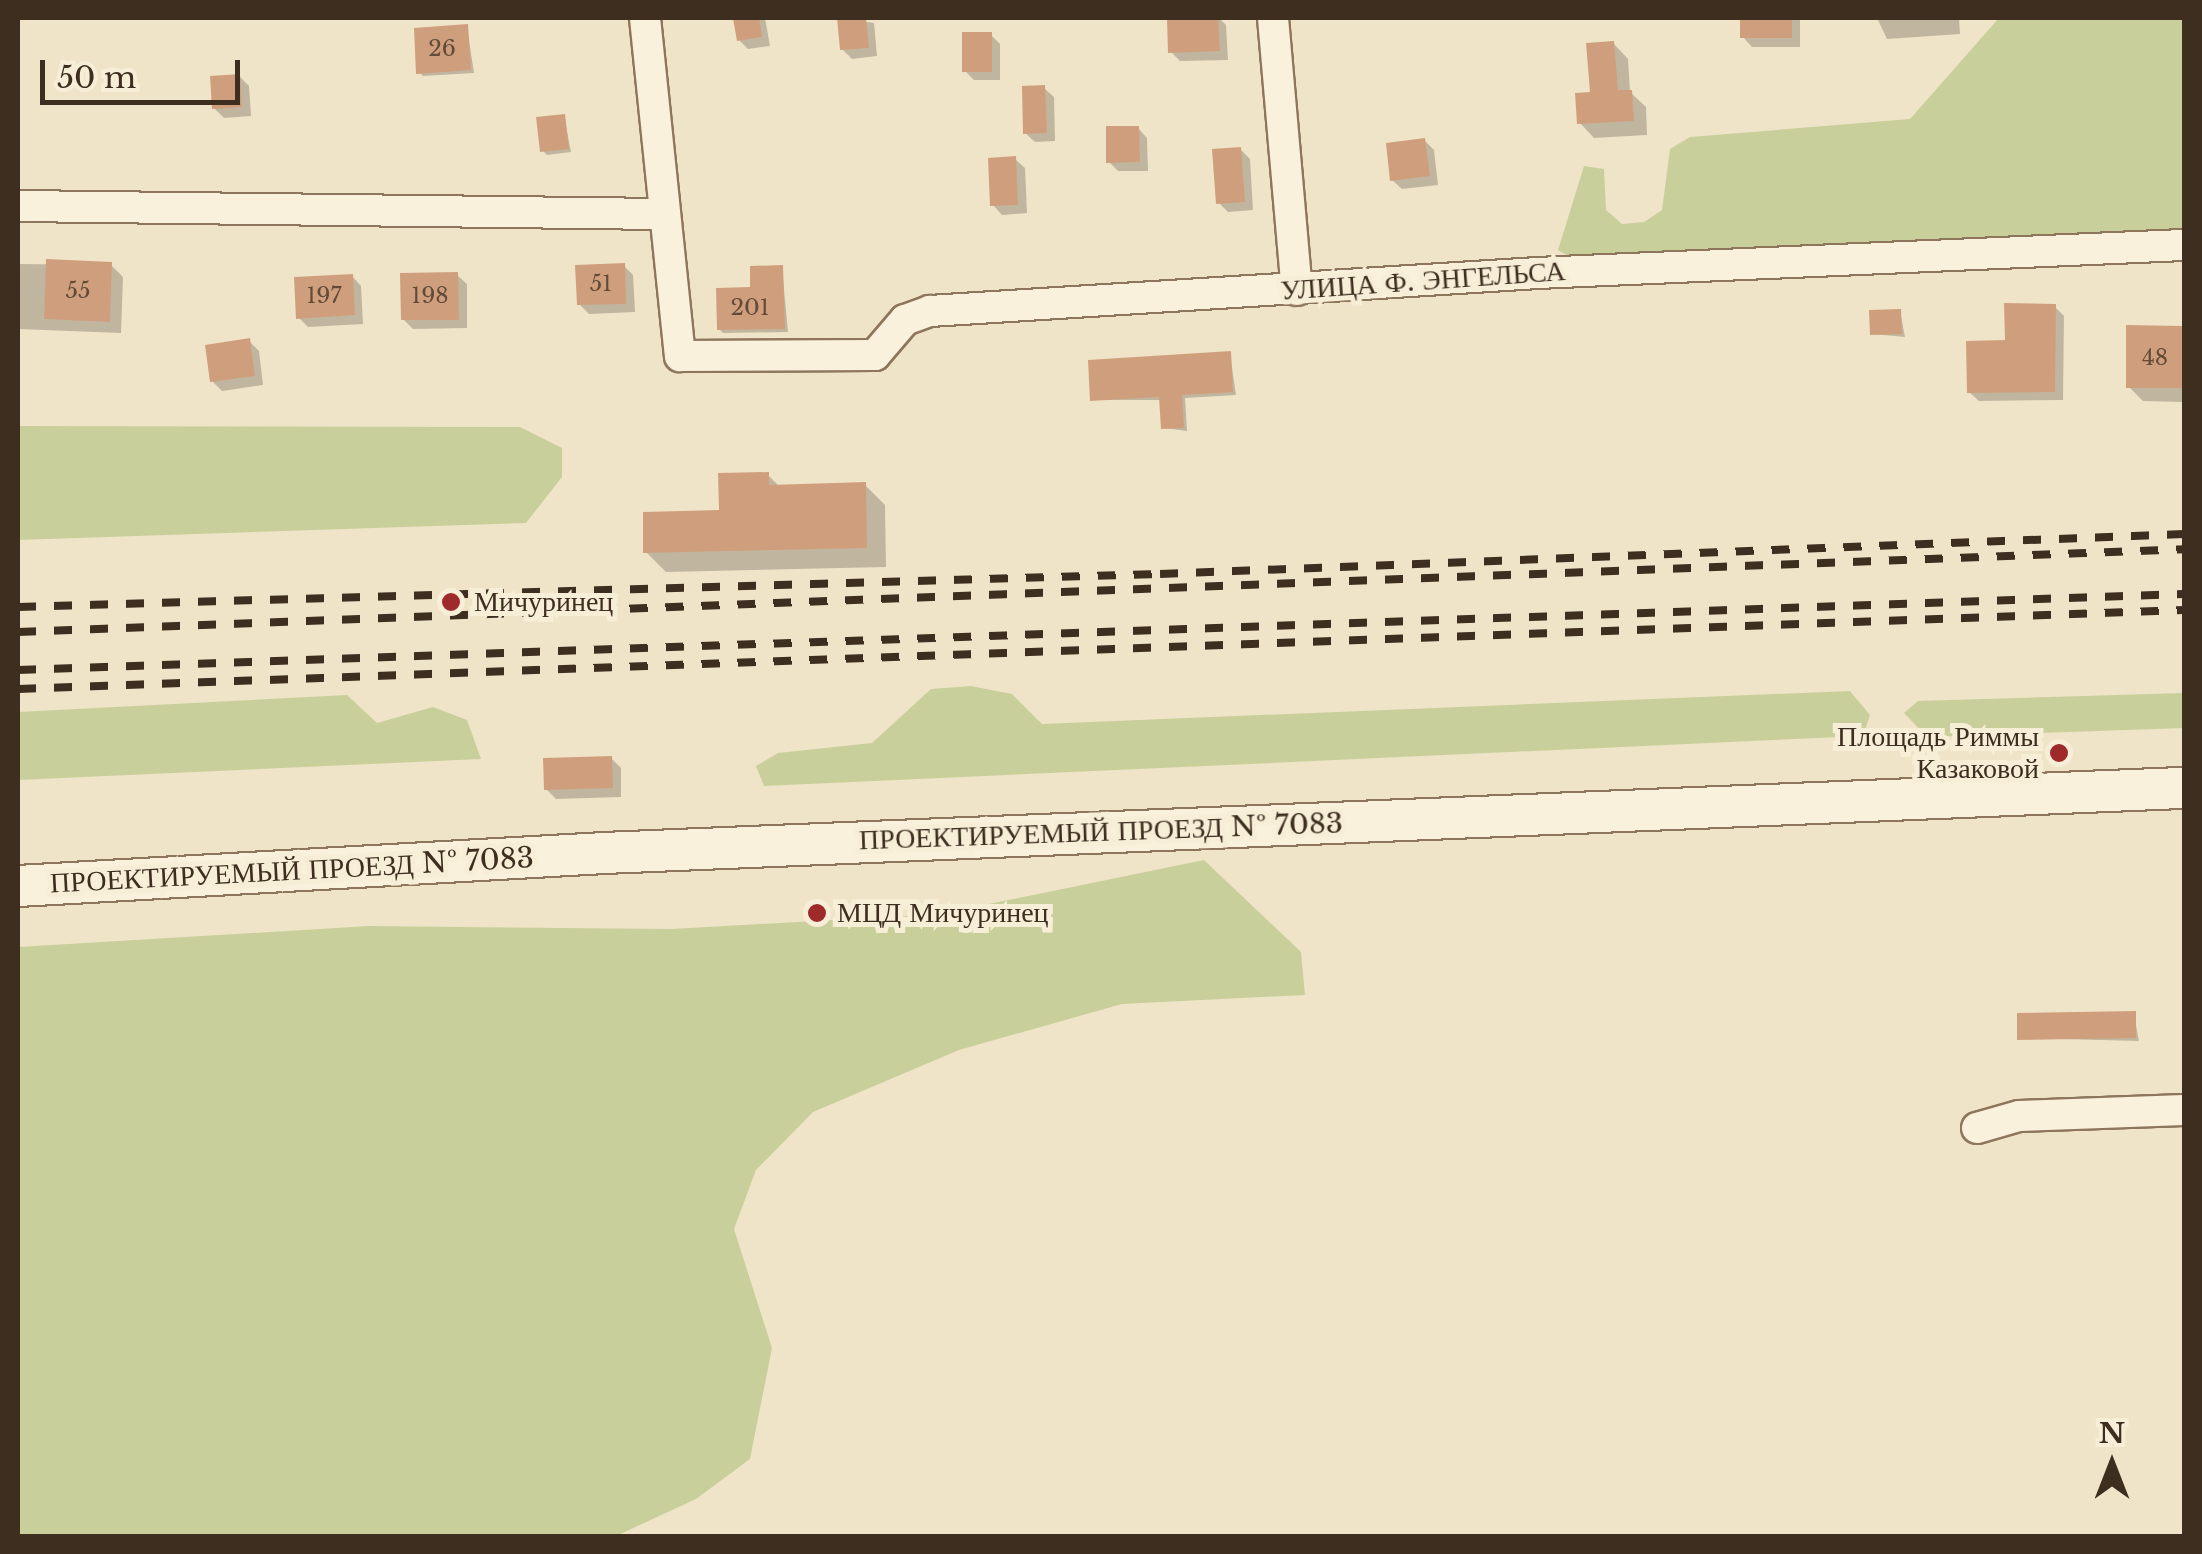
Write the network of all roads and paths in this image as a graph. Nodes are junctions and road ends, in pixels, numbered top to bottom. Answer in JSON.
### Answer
{"nodes":[{"id":1,"x":644,"y":18,"type":"edge"},
{"id":2,"x":1273,"y":18,"type":"edge"},
{"id":3,"x":18,"y":206,"type":"edge"},
{"id":4,"x":663,"y":214,"type":"junction"},
{"id":5,"x":2184,"y":246,"type":"edge"},
{"id":6,"x":1297,"y":290,"type":"junction"},
{"id":7,"x":2184,"y":788,"type":"edge"},
{"id":8,"x":18,"y":886,"type":"edge"},
{"id":9,"x":2184,"y":1110,"type":"edge"},
{"id":10,"x":1977,"y":1128,"type":"dead end"}],
"edges":[{"from":1,"to":4,"type":"street"},
{"from":2,"to":6,"type":"street"},
{"from":3,"to":4,"type":"street"},
{"from":4,"to":6,"type":"street","name":"УЛИЦА Ф. ЭНГЕЛЬСА"},
{"from":5,"to":6,"type":"street","name":"УЛИЦА Ф. ЭНГЕЛЬСА"},
{"from":7,"to":8,"type":"main road","name":"ПРОЕКТИРУЕМЫЙ ПРОЕЗД № 7083"},
{"from":9,"to":10,"type":"street"}]}
